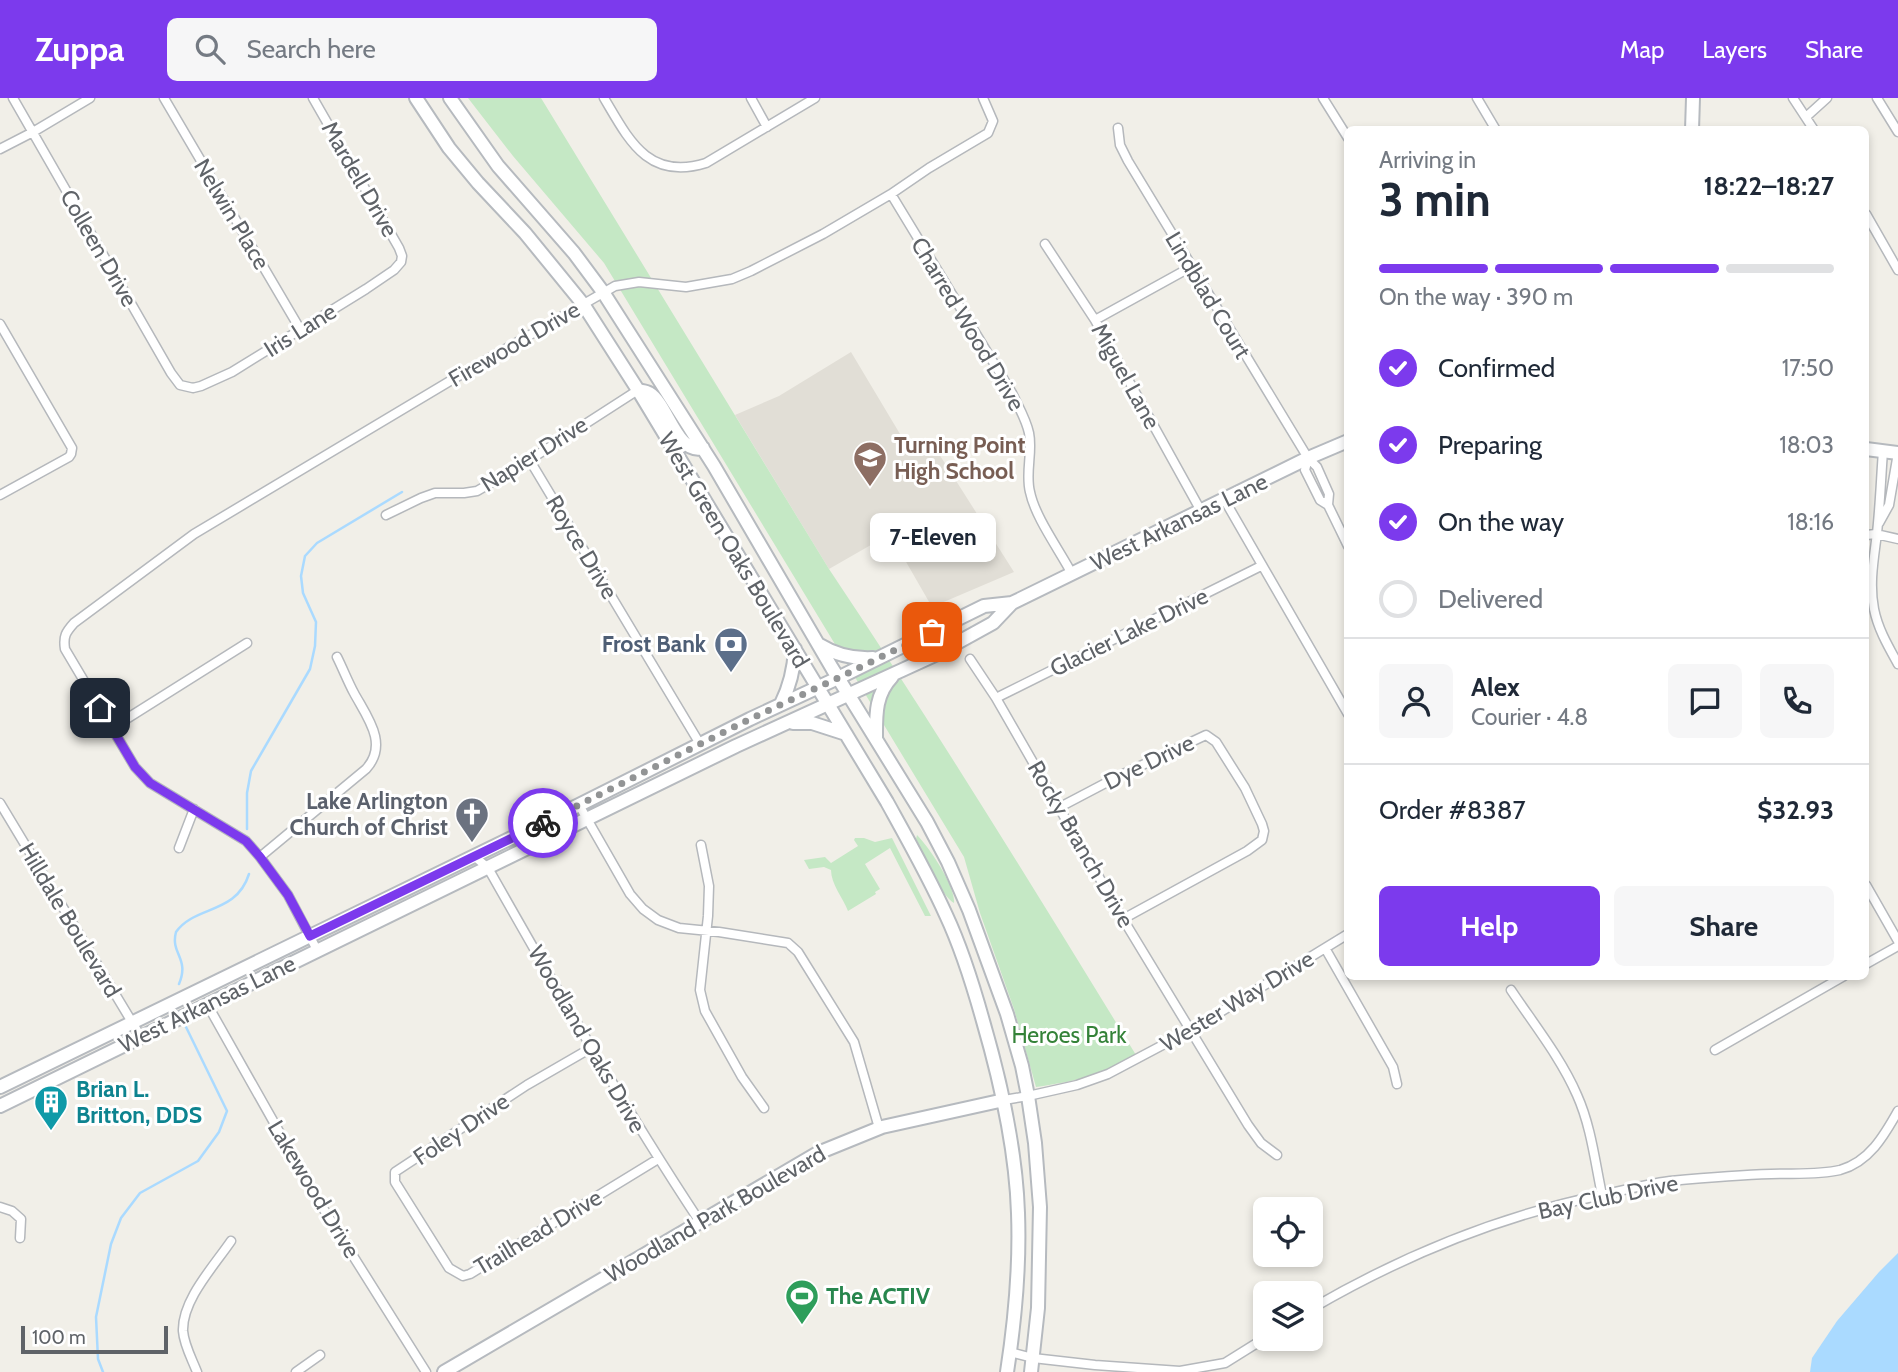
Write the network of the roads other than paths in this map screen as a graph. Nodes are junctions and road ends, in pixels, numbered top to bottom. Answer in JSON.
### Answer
{"nodes":[{"id":1,"x":13,"y":98,"type":"edge"},
{"id":2,"x":90,"y":98,"type":"edge"},
{"id":3,"x":164,"y":98,"type":"edge"},
{"id":4,"x":313,"y":98,"type":"edge"},
{"id":5,"x":416,"y":98,"type":"edge"},
{"id":6,"x":450,"y":98,"type":"edge"},
{"id":7,"x":604,"y":98,"type":"edge"},
{"id":8,"x":751,"y":98,"type":"edge"},
{"id":9,"x":815,"y":98,"type":"edge"},
{"id":10,"x":983,"y":98,"type":"edge"},
{"id":11,"x":1323,"y":98,"type":"edge"},
{"id":12,"x":1477,"y":98,"type":"edge"},
{"id":13,"x":1693,"y":98,"type":"edge"},
{"id":14,"x":1793,"y":98,"type":"edge"},
{"id":15,"x":1827,"y":98,"type":"edge"},
{"id":16,"x":1877,"y":98,"type":"edge"},
{"id":17,"x":1806,"y":117,"type":"junction"},
{"id":18,"x":1494,"y":126,"type":"edge"},
{"id":19,"x":1692,"y":126,"type":"edge"},
{"id":20,"x":1812,"y":126,"type":"edge"},
{"id":21,"x":767,"y":127,"type":"junction"},
{"id":22,"x":1118,"y":128,"type":"dead end"},
{"id":23,"x":33,"y":132,"type":"junction"},
{"id":24,"x":1344,"y":132,"type":"edge"},
{"id":25,"x":1898,"y":132,"type":"edge"},
{"id":26,"x":0,"y":149,"type":"edge"},
{"id":27,"x":891,"y":194,"type":"junction"},
{"id":28,"x":1869,"y":219,"type":"edge"},
{"id":29,"x":1045,"y":244,"type":"dead end"},
{"id":30,"x":401,"y":262,"type":"joint"},
{"id":31,"x":1191,"y":267,"type":"junction"},
{"id":32,"x":1898,"y":270,"type":"edge"},
{"id":33,"x":603,"y":292,"type":"junction"},
{"id":34,"x":583,"y":304,"type":"junction"},
{"id":35,"x":1095,"y":320,"type":"junction"},
{"id":36,"x":0,"y":324,"type":"edge"},
{"id":37,"x":300,"y":330,"type":"junction"},
{"id":38,"x":193,"y":388,"type":"joint"},
{"id":39,"x":638,"y":390,"type":"junction"},
{"id":40,"x":1344,"y":443,"type":"edge"},
{"id":41,"x":703,"y":449,"type":"junction"},
{"id":42,"x":1869,"y":449,"type":"edge"},
{"id":43,"x":1883,"y":451,"type":"junction"},
{"id":44,"x":1898,"y":453,"type":"edge"},
{"id":45,"x":1308,"y":458,"type":"junction"},
{"id":46,"x":529,"y":459,"type":"junction"},
{"id":47,"x":0,"y":495,"type":"edge"},
{"id":48,"x":1224,"y":499,"type":"junction"},
{"id":49,"x":1201,"y":511,"type":"junction"},
{"id":50,"x":387,"y":515,"type":"dead end"},
{"id":51,"x":1877,"y":530,"type":"junction"},
{"id":52,"x":1869,"y":534,"type":"edge"},
{"id":53,"x":1344,"y":538,"type":"edge"},
{"id":54,"x":1898,"y":539,"type":"edge"},
{"id":55,"x":1261,"y":566,"type":"junction"},
{"id":56,"x":1072,"y":575,"type":"junction"},
{"id":57,"x":1012,"y":603,"type":"junction"},
{"id":58,"x":247,"y":643,"type":"dead end"},
{"id":59,"x":817,"y":643,"type":"junction"},
{"id":60,"x":795,"y":649,"type":"junction"},
{"id":61,"x":883,"y":656,"type":"junction"},
{"id":62,"x":337,"y":657,"type":"dead end"},
{"id":63,"x":970,"y":659,"type":"dead end"},
{"id":64,"x":1898,"y":664,"type":"edge"},
{"id":65,"x":894,"y":674,"type":"junction"},
{"id":66,"x":838,"y":678,"type":"junction"},
{"id":67,"x":818,"y":687,"type":"junction"},
{"id":68,"x":848,"y":695,"type":"junction"},
{"id":69,"x":996,"y":698,"type":"junction"},
{"id":70,"x":828,"y":703,"type":"junction"},
{"id":71,"x":781,"y":705,"type":"junction"},
{"id":72,"x":1344,"y":707,"type":"edge"},
{"id":73,"x":789,"y":723,"type":"junction"},
{"id":74,"x":112,"y":728,"type":"junction"},
{"id":75,"x":846,"y":734,"type":"junction"},
{"id":76,"x":876,"y":739,"type":"junction"},
{"id":77,"x":700,"y":744,"type":"junction"},
{"id":78,"x":640,"y":774,"type":"junction"},
{"id":79,"x":648,"y":789,"type":"junction"},
{"id":80,"x":0,"y":803,"type":"edge"},
{"id":81,"x":579,"y":805,"type":"junction"},
{"id":82,"x":1060,"y":807,"type":"junction"},
{"id":83,"x":194,"y":809,"type":"junction"},
{"id":84,"x":587,"y":819,"type":"junction"},
{"id":85,"x":701,"y":845,"type":"dead end"},
{"id":86,"x":179,"y":848,"type":"dead end"},
{"id":87,"x":474,"y":856,"type":"junction"},
{"id":88,"x":260,"y":857,"type":"junction"},
{"id":89,"x":488,"y":868,"type":"junction"},
{"id":90,"x":1869,"y":891,"type":"edge"},
{"id":91,"x":969,"y":911,"type":"junction"},
{"id":92,"x":947,"y":916,"type":"junction"},
{"id":93,"x":1123,"y":919,"type":"junction"},
{"id":94,"x":706,"y":931,"type":"junction"},
{"id":95,"x":310,"y":936,"type":"junction"},
{"id":96,"x":1344,"y":936,"type":"edge"},
{"id":97,"x":1898,"y":943,"type":"edge"},
{"id":98,"x":1325,"y":948,"type":"junction"},
{"id":99,"x":317,"y":950,"type":"junction"},
{"id":100,"x":1869,"y":962,"type":"edge"},
{"id":101,"x":1837,"y":980,"type":"edge"},
{"id":102,"x":1511,"y":990,"type":"dead end"},
{"id":103,"x":207,"y":1004,"type":"junction"},
{"id":104,"x":132,"y":1023,"type":"junction"},
{"id":105,"x":1191,"y":1030,"type":"junction"},
{"id":106,"x":141,"y":1037,"type":"junction"},
{"id":107,"x":591,"y":1048,"type":"junction"},
{"id":108,"x":1715,"y":1050,"type":"dead end"},
{"id":109,"x":1397,"y":1083,"type":"dead end"},
{"id":110,"x":0,"y":1087,"type":"edge"},
{"id":111,"x":1028,"y":1096,"type":"junction"},
{"id":112,"x":1004,"y":1100,"type":"junction"},
{"id":113,"x":0,"y":1106,"type":"edge"},
{"id":114,"x":764,"y":1108,"type":"dead end"},
{"id":115,"x":1898,"y":1111,"type":"edge"},
{"id":116,"x":879,"y":1128,"type":"junction"},
{"id":117,"x":1276,"y":1155,"type":"dead end"},
{"id":118,"x":658,"y":1158,"type":"junction"},
{"id":119,"x":1602,"y":1195,"type":"junction"},
{"id":120,"x":0,"y":1207,"type":"edge"},
{"id":121,"x":700,"y":1222,"type":"junction"},
{"id":122,"x":429,"y":1237,"type":"joint"},
{"id":123,"x":20,"y":1238,"type":"dead end"},
{"id":124,"x":231,"y":1241,"type":"dead end"},
{"id":125,"x":1323,"y":1303,"type":"edge"},
{"id":126,"x":1253,"y":1346,"type":"edge"},
{"id":127,"x":1010,"y":1352,"type":"junction"},
{"id":128,"x":320,"y":1355,"type":"dead end"},
{"id":129,"x":1033,"y":1358,"type":"junction"},
{"id":130,"x":197,"y":1372,"type":"edge"},
{"id":131,"x":296,"y":1372,"type":"edge"},
{"id":132,"x":426,"y":1372,"type":"edge"},
{"id":133,"x":444,"y":1372,"type":"edge"},
{"id":134,"x":1007,"y":1372,"type":"edge"},
{"id":135,"x":1031,"y":1372,"type":"edge"}],
"edges":[{"from":1,"to":23,"type":"street","name":"Colleen Drive"},
{"from":2,"to":23,"type":"street"},
{"from":3,"to":37,"type":"street","name":"Nelwin Place"},
{"from":4,"to":30,"type":"street","name":"Mardell Drive"},
{"from":5,"to":34,"type":"main road","name":"West Green Oaks Boulevard"},
{"from":6,"to":33,"type":"main road"},
{"from":7,"to":21,"type":"street"},
{"from":8,"to":21,"type":"street"},
{"from":9,"to":21,"type":"street"},
{"from":10,"to":27,"type":"street","name":"Firewood Drive"},
{"from":11,"to":24,"type":"street"},
{"from":12,"to":18,"type":"street"},
{"from":13,"to":19,"type":"main road"},
{"from":14,"to":17,"type":"street"},
{"from":15,"to":17,"type":"street"},
{"from":16,"to":25,"type":"street"},
{"from":17,"to":20,"type":"street"},
{"from":22,"to":31,"type":"street","name":"Lindblad Court"},
{"from":23,"to":26,"type":"street"},
{"from":23,"to":38,"type":"street","name":"Colleen Drive"},
{"from":27,"to":33,"type":"street","name":"Firewood Drive"},
{"from":27,"to":56,"type":"street","name":"Charred Wood Drive"},
{"from":28,"to":32,"type":"street"},
{"from":29,"to":35,"type":"street","name":"Miguel Lane"},
{"from":30,"to":37,"type":"street","name":"Iris Lane"},
{"from":31,"to":35,"type":"street"},
{"from":31,"to":45,"type":"street","name":"Lindblad Court"},
{"from":33,"to":34,"type":"street","name":"Firewood Drive"},
{"from":33,"to":41,"type":"main road"},
{"from":34,"to":39,"type":"main road","name":"West Green Oaks Boulevard"},
{"from":34,"to":74,"type":"street","name":"Firewood Drive"},
{"from":35,"to":49,"type":"street","name":"Miguel Lane"},
{"from":36,"to":47,"type":"street"},
{"from":37,"to":38,"type":"street","name":"Iris Lane"},
{"from":39,"to":41,"type":"main road"},
{"from":39,"to":46,"type":"street","name":"Napier Drive"},
{"from":39,"to":60,"type":"main road","name":"West Green Oaks Boulevard"},
{"from":40,"to":45,"type":"main road","name":"West Arkansas Lane"},
{"from":41,"to":59,"type":"main road"},
{"from":42,"to":43,"type":"main road"},
{"from":43,"to":44,"type":"main road"},
{"from":43,"to":51,"type":"street"},
{"from":44,"to":51,"type":"street"},
{"from":45,"to":48,"type":"main road","name":"West Arkansas Lane"},
{"from":45,"to":53,"type":"street","name":"Lindblad Court"},
{"from":46,"to":50,"type":"street","name":"Napier Drive"},
{"from":46,"to":77,"type":"street","name":"Royce Drive"},
{"from":48,"to":49,"type":"main road","name":"West Arkansas Lane"},
{"from":48,"to":55,"type":"street"},
{"from":49,"to":56,"type":"main road","name":"West Arkansas Lane"},
{"from":51,"to":52,"type":"street"},
{"from":51,"to":54,"type":"street"},
{"from":51,"to":64,"type":"street"},
{"from":55,"to":69,"type":"street","name":"Glacier Lake Drive"},
{"from":55,"to":72,"type":"street"},
{"from":56,"to":57,"type":"main road","name":"West Arkansas Lane"},
{"from":57,"to":61,"type":"main road","name":"West Arkansas Lane"},
{"from":57,"to":65,"type":"main road","name":"West Arkansas Lane"},
{"from":58,"to":74,"type":"street"},
{"from":59,"to":61,"type":"main road"},
{"from":59,"to":66,"type":"main road"},
{"from":60,"to":67,"type":"main road","name":"West Green Oaks Boulevard"},
{"from":60,"to":71,"type":"main road"},
{"from":61,"to":66,"type":"main road","name":"West Arkansas Lane"},
{"from":62,"to":88,"type":"street"},
{"from":63,"to":69,"type":"street","name":"Rocky Branch Drive"},
{"from":65,"to":68,"type":"main road","name":"West Arkansas Lane"},
{"from":65,"to":76,"type":"main road"},
{"from":66,"to":67,"type":"main road","name":"West Arkansas Lane"},
{"from":66,"to":68,"type":"main road"},
{"from":67,"to":70,"type":"main road","name":"West Green Oaks Boulevard"},
{"from":67,"to":71,"type":"main road","name":"West Arkansas Lane"},
{"from":68,"to":70,"type":"main road","name":"West Arkansas Lane"},
{"from":68,"to":76,"type":"main road"},
{"from":69,"to":82,"type":"street","name":"Rocky Branch Drive"},
{"from":70,"to":73,"type":"main road","name":"West Arkansas Lane"},
{"from":70,"to":75,"type":"main road","name":"West Green Oaks Boulevard"},
{"from":71,"to":77,"type":"main road","name":"West Arkansas Lane"},
{"from":73,"to":75,"type":"main road"},
{"from":73,"to":79,"type":"main road","name":"West Arkansas Lane"},
{"from":74,"to":83,"type":"street"},
{"from":75,"to":92,"type":"main road","name":"West Green Oaks Boulevard"},
{"from":76,"to":91,"type":"main road"},
{"from":77,"to":78,"type":"main road","name":"West Arkansas Lane"},
{"from":78,"to":79,"type":"main road"},
{"from":78,"to":81,"type":"main road","name":"West Arkansas Lane"},
{"from":79,"to":84,"type":"main road","name":"West Arkansas Lane"},
{"from":80,"to":104,"type":"street","name":"Hilldale Boulevard"},
{"from":81,"to":84,"type":"street"},
{"from":81,"to":87,"type":"main road","name":"West Arkansas Lane"},
{"from":82,"to":93,"type":"street","name":"Rocky Branch Drive"},
{"from":82,"to":93,"type":"street","name":"Dye Drive"},
{"from":83,"to":86,"type":"street"},
{"from":83,"to":88,"type":"street"},
{"from":84,"to":89,"type":"main road","name":"West Arkansas Lane"},
{"from":84,"to":94,"type":"street"},
{"from":85,"to":94,"type":"street"},
{"from":87,"to":89,"type":"street","name":"Woodland Oaks Drive"},
{"from":87,"to":95,"type":"main road","name":"West Arkansas Lane"},
{"from":88,"to":95,"type":"street"},
{"from":89,"to":99,"type":"main road","name":"West Arkansas Lane"},
{"from":89,"to":107,"type":"street","name":"Woodland Oaks Drive"},
{"from":90,"to":97,"type":"street"},
{"from":91,"to":92,"type":"main road"},
{"from":91,"to":111,"type":"main road"},
{"from":92,"to":112,"type":"main road","name":"West Green Oaks Boulevard"},
{"from":93,"to":105,"type":"street","name":"Rocky Branch Drive"},
{"from":94,"to":114,"type":"street"},
{"from":94,"to":116,"type":"street"},
{"from":95,"to":99,"type":"street"},
{"from":95,"to":104,"type":"main road","name":"West Arkansas Lane"},
{"from":96,"to":98,"type":"street","name":"Wester Way Drive"},
{"from":97,"to":100,"type":"street"},
{"from":98,"to":105,"type":"street","name":"Wester Way Drive"},
{"from":98,"to":109,"type":"street"},
{"from":99,"to":103,"type":"main road","name":"West Arkansas Lane"},
{"from":101,"to":108,"type":"street"},
{"from":102,"to":119,"type":"street"},
{"from":103,"to":106,"type":"main road","name":"West Arkansas Lane"},
{"from":103,"to":132,"type":"street","name":"Lakewood Drive"},
{"from":104,"to":106,"type":"street","name":"Hilldale Boulevard"},
{"from":104,"to":110,"type":"main road","name":"West Arkansas Lane"},
{"from":105,"to":111,"type":"street","name":"Wester Way Drive"},
{"from":105,"to":117,"type":"street","name":"Rocky Branch Drive"},
{"from":106,"to":113,"type":"main road","name":"West Arkansas Lane"},
{"from":107,"to":118,"type":"street","name":"Woodland Oaks Drive"},
{"from":107,"to":122,"type":"street","name":"Foley Drive"},
{"from":111,"to":112,"type":"street","name":"Wester Way Drive"},
{"from":111,"to":129,"type":"main road"},
{"from":112,"to":116,"type":"main road","name":"Woodland Park Boulevard"},
{"from":112,"to":127,"type":"main road","name":"West Green Oaks Boulevard"},
{"from":115,"to":119,"type":"street","name":"Bay Club Drive"},
{"from":116,"to":121,"type":"main road","name":"Woodland Park Boulevard"},
{"from":118,"to":121,"type":"street","name":"Woodland Oaks Drive"},
{"from":118,"to":122,"type":"street","name":"Trailhead Drive"},
{"from":119,"to":125,"type":"street","name":"Bay Club Drive"},
{"from":120,"to":123,"type":"street"},
{"from":121,"to":133,"type":"main road","name":"Woodland Park Boulevard"},
{"from":124,"to":130,"type":"street"},
{"from":126,"to":129,"type":"street"},
{"from":127,"to":129,"type":"street"},
{"from":127,"to":134,"type":"main road","name":"West Green Oaks Boulevard"},
{"from":128,"to":131,"type":"street"},
{"from":129,"to":135,"type":"main road"}]}
